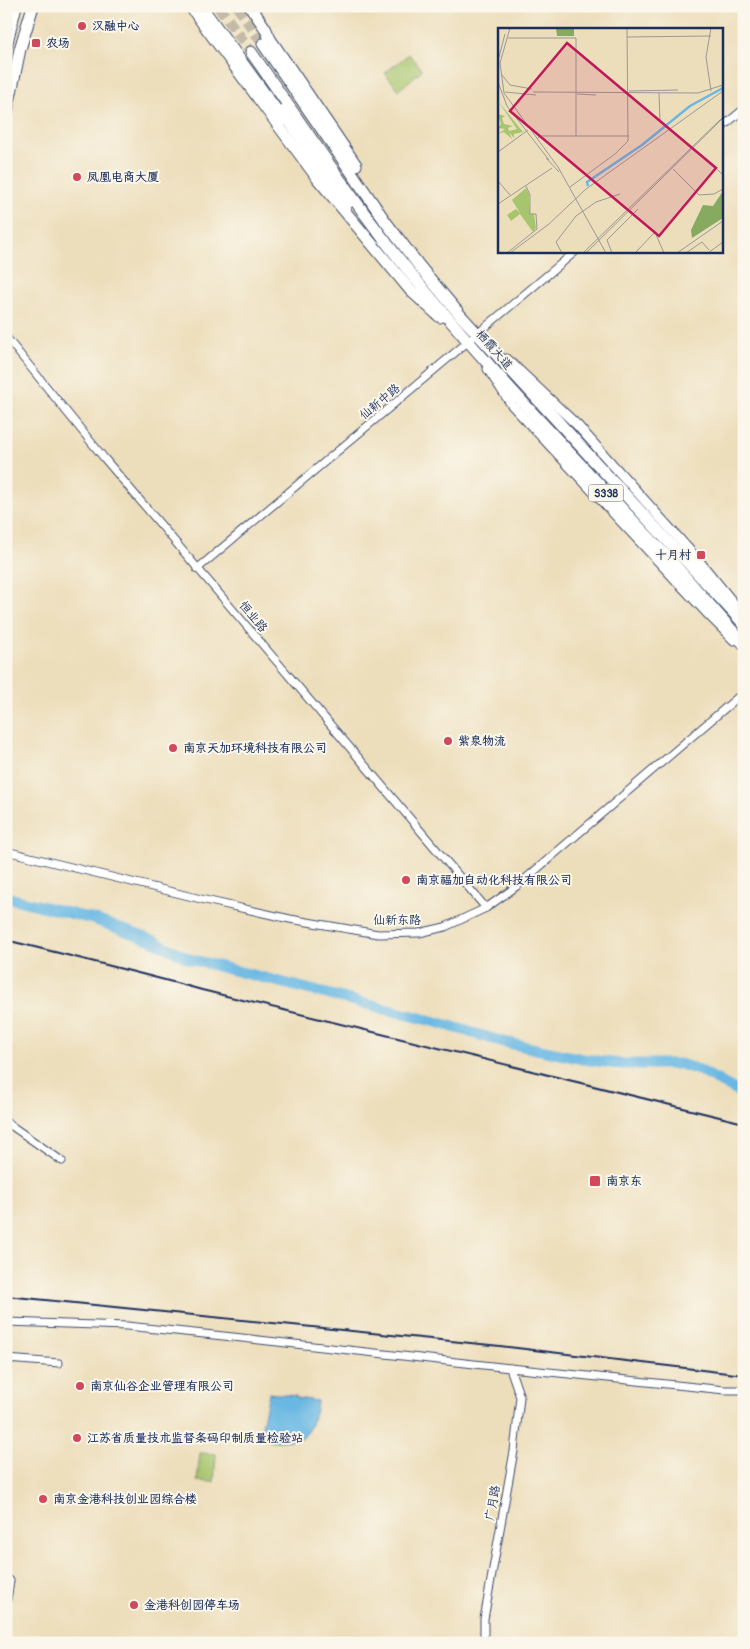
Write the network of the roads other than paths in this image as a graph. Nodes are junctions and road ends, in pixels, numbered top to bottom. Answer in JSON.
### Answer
{"nodes":[{"id":1,"x":16,"y":6,"type":"edge"},
{"id":2,"x":29,"y":6,"type":"edge"},
{"id":3,"x":33,"y":6,"type":"edge"},
{"id":4,"x":190,"y":6,"type":"edge"},
{"id":5,"x":200,"y":6,"type":"edge"},
{"id":6,"x":206,"y":6,"type":"edge"},
{"id":7,"x":251,"y":6,"type":"edge"},
{"id":8,"x":263,"y":44,"type":"tunnel mouth"},
{"id":9,"x":6,"y":46,"type":"edge"},
{"id":10,"x":251,"y":52,"type":"tunnel mouth"},
{"id":11,"x":6,"y":102,"type":"edge"},
{"id":12,"x":744,"y":109,"type":"edge"},
{"id":13,"x":6,"y":117,"type":"edge"},
{"id":14,"x":722,"y":127,"type":"edge"},
{"id":15,"x":375,"y":249,"type":"junction"},
{"id":16,"x":575,"y":252,"type":"edge"},
{"id":17,"x":6,"y":337,"type":"edge"},
{"id":18,"x":474,"y":339,"type":"junction"},
{"id":19,"x":197,"y":569,"type":"junction"},
{"id":20,"x":744,"y":616,"type":"edge"},
{"id":21,"x":744,"y":624,"type":"edge"},
{"id":22,"x":744,"y":644,"type":"edge"},
{"id":23,"x":744,"y":649,"type":"edge"},
{"id":24,"x":744,"y":692,"type":"edge"},
{"id":25,"x":6,"y":851,"type":"edge"},
{"id":26,"x":486,"y":908,"type":"junction"},
{"id":27,"x":6,"y":1122,"type":"edge"},
{"id":28,"x":62,"y":1161,"type":"dead end"},
{"id":29,"x":6,"y":1322,"type":"edge"},
{"id":30,"x":6,"y":1359,"type":"edge"},
{"id":31,"x":59,"y":1363,"type":"dead end"},
{"id":32,"x":510,"y":1368,"type":"junction"},
{"id":33,"x":744,"y":1390,"type":"edge"},
{"id":34,"x":9,"y":1581,"type":"dead end"},
{"id":35,"x":6,"y":1599,"type":"edge"},
{"id":36,"x":484,"y":1643,"type":"edge"}],
"edges":[{"from":1,"to":9,"type":"main road"},
{"from":2,"to":11,"type":"main road"},
{"from":3,"to":13,"type":"main road"},
{"from":4,"to":15,"type":"main road"},
{"from":5,"to":15,"type":"main road"},
{"from":6,"to":15,"type":"main road"},
{"from":7,"to":18,"type":"main road"},
{"from":8,"to":18,"type":"main road","name":"栖霞大道","number":"S338"},
{"from":10,"to":18,"type":"main road","name":"栖霞大道","number":"S338"},
{"from":12,"to":14,"type":"street"},
{"from":15,"to":18,"type":"main road"},
{"from":16,"to":18,"type":"street","name":"仙新中路"},
{"from":17,"to":19,"type":"street","name":"恒业路"},
{"from":18,"to":19,"type":"street","name":"仙新中路"},
{"from":18,"to":20,"type":"street"},
{"from":18,"to":21,"type":"main road","name":"栖霞大道","number":"S338"},
{"from":18,"to":22,"type":"main road","name":"栖霞大道","number":"S338"},
{"from":18,"to":23,"type":"street"},
{"from":19,"to":26,"type":"street","name":"恒业路"},
{"from":24,"to":26,"type":"street","name":"仙新东路"},
{"from":25,"to":26,"type":"street","name":"仙新东路"},
{"from":27,"to":28,"type":"street"},
{"from":29,"to":32,"type":"street"},
{"from":30,"to":31,"type":"street"},
{"from":32,"to":33,"type":"street"},
{"from":32,"to":36,"type":"street","name":"广月路"},
{"from":34,"to":35,"type":"street"}]}
